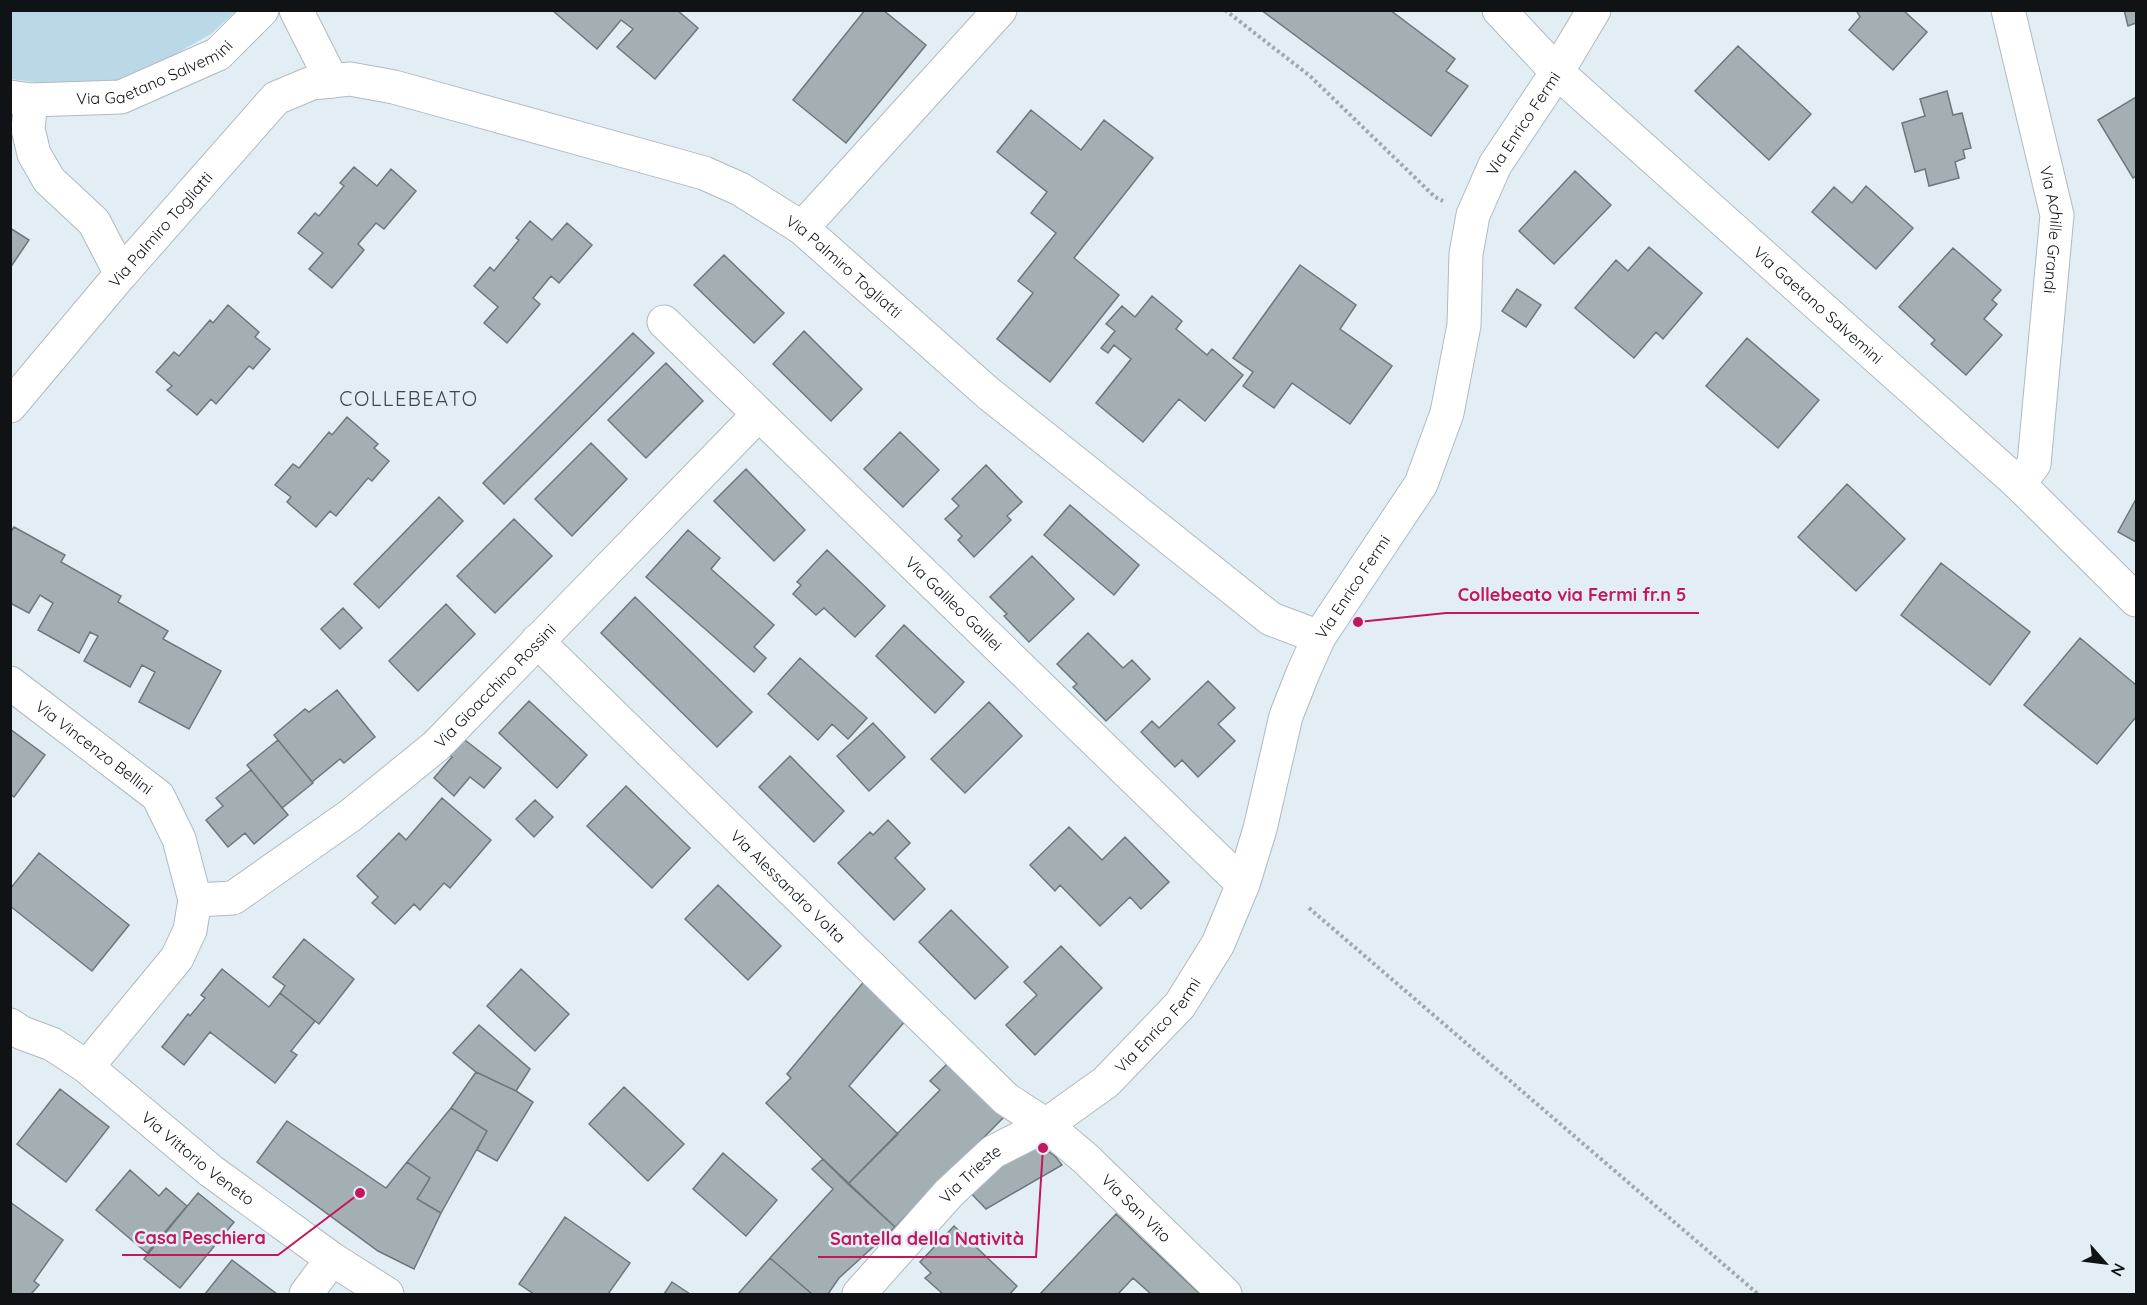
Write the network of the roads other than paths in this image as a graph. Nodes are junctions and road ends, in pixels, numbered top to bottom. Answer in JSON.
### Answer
{"nodes":[{"id":1,"x":262,"y":10,"type":"edge"},
{"id":2,"x":296,"y":10,"type":"edge"},
{"id":3,"x":1000,"y":10,"type":"edge"},
{"id":4,"x":1499,"y":10,"type":"edge"},
{"id":5,"x":1594,"y":10,"type":"edge"},
{"id":6,"x":2008,"y":10,"type":"edge"},
{"id":7,"x":1557,"y":72,"type":"junction"},
{"id":8,"x":332,"y":81,"type":"junction"},
{"id":9,"x":21,"y":98,"type":"edge"},
{"id":10,"x":802,"y":228,"type":"junction"},
{"id":11,"x":121,"y":274,"type":"junction"},
{"id":12,"x":664,"y":322,"type":"dead end"},
{"id":13,"x":10,"y":406,"type":"edge"},
{"id":14,"x":758,"y":415,"type":"junction"},
{"id":15,"x":2019,"y":484,"type":"junction"},
{"id":16,"x":2136,"y":600,"type":"edge"},
{"id":17,"x":1271,"y":619,"type":"junction"},
{"id":18,"x":1319,"y":637,"type":"junction"},
{"id":19,"x":537,"y":641,"type":"junction"},
{"id":20,"x":1304,"y":673,"type":"junction"},
{"id":21,"x":10,"y":683,"type":"edge"},
{"id":22,"x":1243,"y":884,"type":"junction"},
{"id":23,"x":195,"y":900,"type":"junction"},
{"id":24,"x":14,"y":1032,"type":"edge"},
{"id":25,"x":87,"y":1067,"type":"junction"},
{"id":26,"x":1046,"y":1125,"type":"junction"},
{"id":27,"x":332,"y":1259,"type":"junction"},
{"id":28,"x":306,"y":1294,"type":"edge"},
{"id":29,"x":387,"y":1294,"type":"edge"},
{"id":30,"x":859,"y":1294,"type":"edge"},
{"id":31,"x":1225,"y":1294,"type":"edge"}],
"edges":[{"from":1,"to":9,"type":"street","name":"Via Gaetano Salvemini"},
{"from":2,"to":8,"type":"street"},
{"from":3,"to":10,"type":"street"},
{"from":4,"to":7,"type":"street","name":"Via Gaetano Salvemini"},
{"from":5,"to":7,"type":"street","name":"Via Enrico Fermi"},
{"from":6,"to":15,"type":"street","name":"Via Achille Grandi"},
{"from":7,"to":15,"type":"street","name":"Via Gaetano Salvemini"},
{"from":7,"to":18,"type":"street","name":"Via Enrico Fermi"},
{"from":8,"to":10,"type":"street","name":"Via Palmiro Togliatti"},
{"from":8,"to":11,"type":"street","name":"Via Palmiro Togliatti"},
{"from":9,"to":11,"type":"street","name":"Via Gaetano Salvemini"},
{"from":10,"to":17,"type":"street","name":"Via Palmiro Togliatti"},
{"from":11,"to":13,"type":"street","name":"Via Palmiro Togliatti"},
{"from":12,"to":14,"type":"street","name":"Via Galileo Galilei"},
{"from":14,"to":19,"type":"street","name":"Via Gioacchino Rossini"},
{"from":14,"to":22,"type":"street","name":"Via Galileo Galilei"},
{"from":15,"to":16,"type":"street","name":"Via Gaetano Salvemini"},
{"from":17,"to":18,"type":"street","name":"Via Palmiro Togliatti"},
{"from":17,"to":20,"type":"street","name":"Via Palmiro Togliatti"},
{"from":18,"to":20,"type":"street","name":"Via Enrico Fermi"},
{"from":19,"to":23,"type":"street","name":"Via Gioacchino Rossini"},
{"from":19,"to":26,"type":"street","name":"Via Alessandro Volta"},
{"from":20,"to":22,"type":"street","name":"Via Enrico Fermi"},
{"from":21,"to":23,"type":"street","name":"Via Vincenzo Bellini"},
{"from":22,"to":26,"type":"street","name":"Via Enrico Fermi"},
{"from":23,"to":25,"type":"street","name":"Via Vincenzo Bellini"},
{"from":24,"to":25,"type":"street","name":"Via Vittorio Veneto"},
{"from":25,"to":27,"type":"street","name":"Via Vittorio Veneto"},
{"from":26,"to":30,"type":"street","name":"Via Trieste"},
{"from":26,"to":31,"type":"street","name":"Via San Vito"},
{"from":27,"to":28,"type":"street"},
{"from":27,"to":29,"type":"street","name":"Via Vittorio Veneto"}]}
